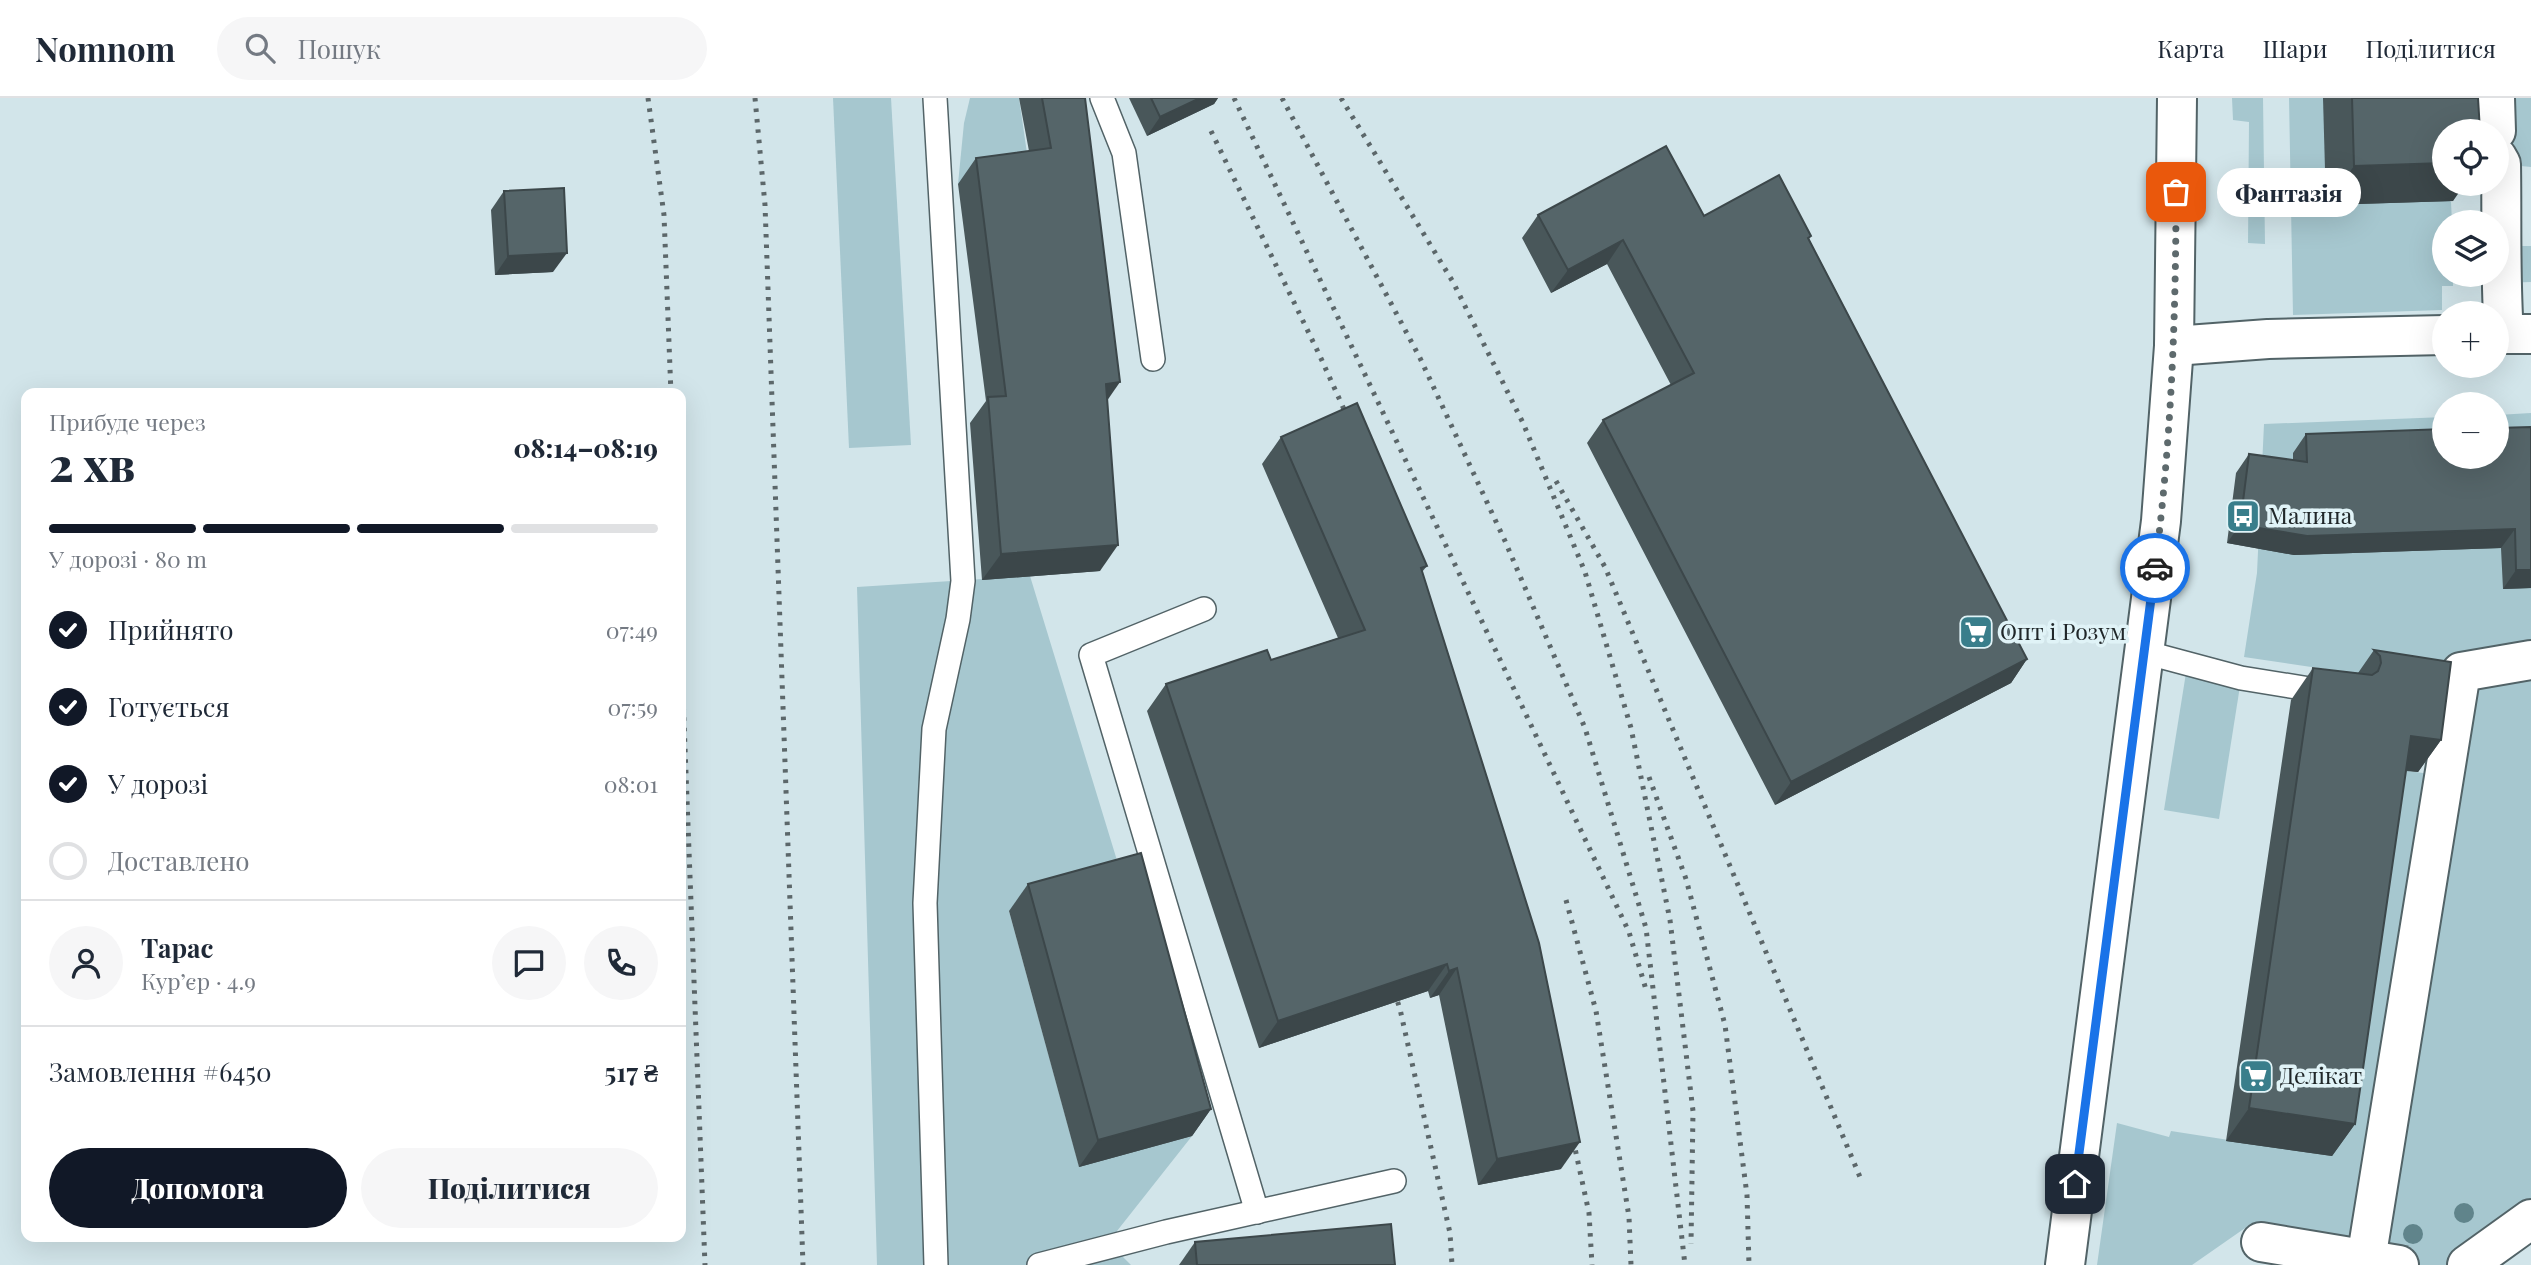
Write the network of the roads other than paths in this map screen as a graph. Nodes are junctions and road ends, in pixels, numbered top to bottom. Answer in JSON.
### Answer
{"nodes":[{"id":1,"x":935,"y":98,"type":"edge"},
{"id":2,"x":1102,"y":98,"type":"edge"},
{"id":3,"x":2177,"y":98,"type":"edge"},
{"id":4,"x":2495,"y":98,"type":"edge"},
{"id":5,"x":2496,"y":119,"type":"edge"},
{"id":6,"x":2502,"y":196,"type":"edge"},
{"id":7,"x":2511,"y":334,"type":"edge"},
{"id":8,"x":2432,"y":335,"type":"edge"},
{"id":9,"x":2174,"y":346,"type":"junction"},
{"id":10,"x":1153,"y":359,"type":"dead end"},
{"id":11,"x":1204,"y":609,"type":"dead end"},
{"id":12,"x":2144,"y":652,"type":"junction"},
{"id":13,"x":2531,"y":660,"type":"edge"},
{"id":14,"x":2345,"y":694,"type":"edge"},
{"id":15,"x":1394,"y":1181,"type":"dead end"},
{"id":16,"x":1257,"y":1212,"type":"junction"},
{"id":17,"x":2531,"y":1219,"type":"edge"},
{"id":18,"x":2260,"y":1242,"type":"dead end"},
{"id":19,"x":2383,"y":1262,"type":"edge"},
{"id":20,"x":936,"y":1265,"type":"edge"},
{"id":21,"x":1039,"y":1265,"type":"edge"},
{"id":22,"x":2065,"y":1265,"type":"edge"},
{"id":23,"x":2467,"y":1265,"type":"edge"}],
"edges":[{"from":1,"to":20,"type":"lane"},
{"from":2,"to":10,"type":"lane"},
{"from":3,"to":9,"type":"street"},
{"from":4,"to":5,"type":"street"},
{"from":6,"to":7,"type":"street"},
{"from":8,"to":9,"type":"street"},
{"from":9,"to":12,"type":"street"},
{"from":11,"to":16,"type":"lane"},
{"from":12,"to":14,"type":"lane"},
{"from":12,"to":22,"type":"street"},
{"from":13,"to":19,"type":"street"},
{"from":15,"to":16,"type":"lane"},
{"from":16,"to":21,"type":"lane"},
{"from":17,"to":23,"type":"street"},
{"from":18,"to":19,"type":"street"}]}
